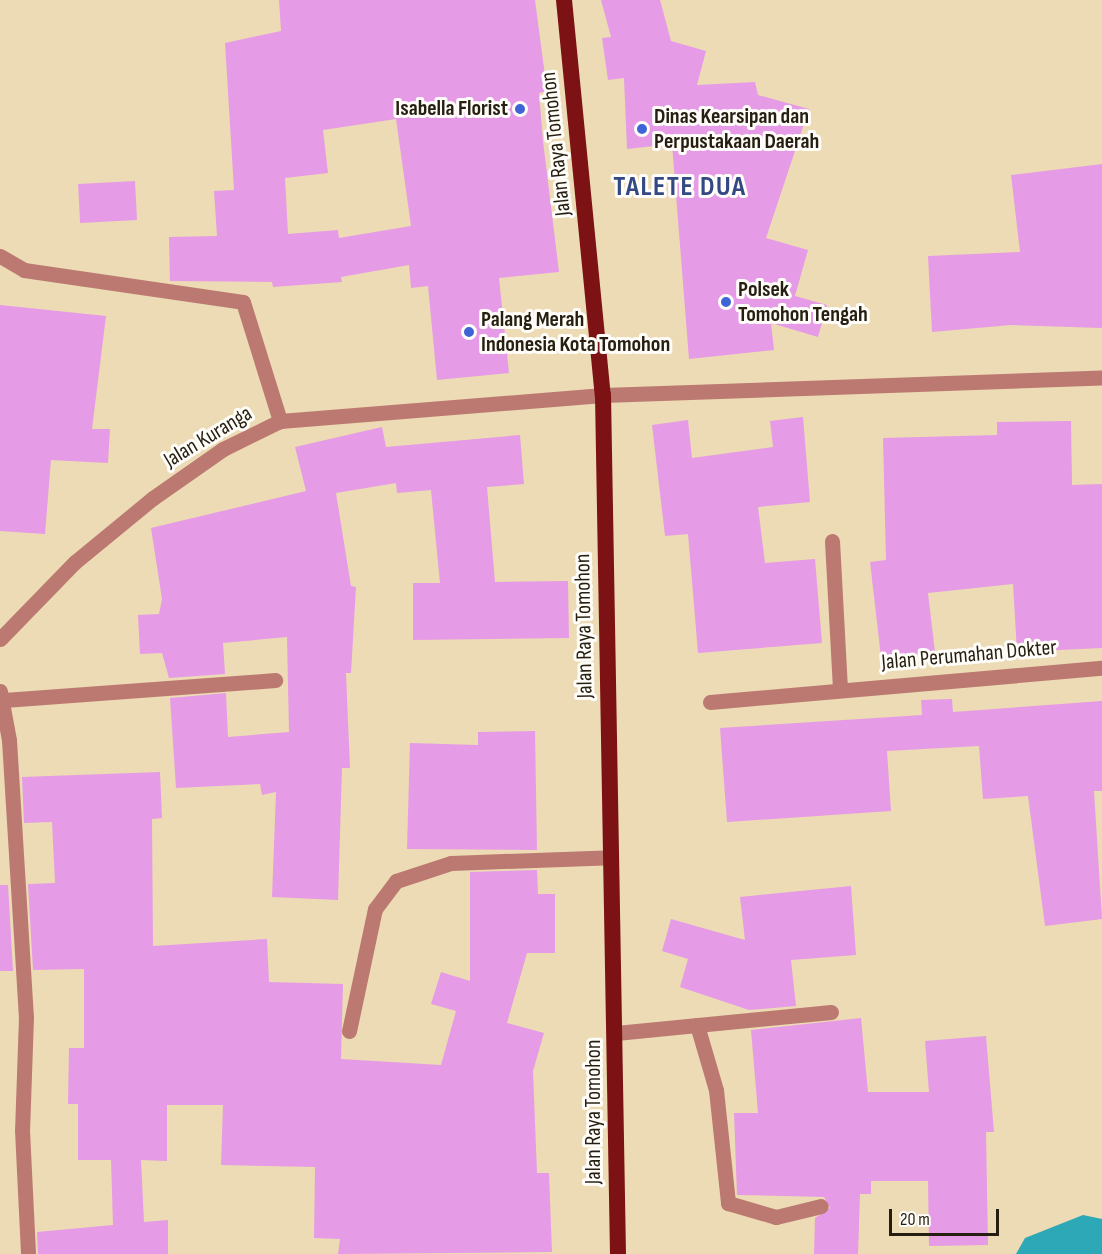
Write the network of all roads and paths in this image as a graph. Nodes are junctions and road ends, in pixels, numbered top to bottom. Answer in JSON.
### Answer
{"nodes":[{"id":1,"x":564,"y":0,"type":"edge"},
{"id":2,"x":0,"y":256,"type":"edge"},
{"id":3,"x":1102,"y":378,"type":"edge"},
{"id":4,"x":603,"y":395,"type":"junction"},
{"id":5,"x":280,"y":421,"type":"junction"},
{"id":6,"x":832,"y":541,"type":"dead end"},
{"id":7,"x":0,"y":639,"type":"edge"},
{"id":8,"x":1102,"y":668,"type":"edge"},
{"id":9,"x":274,"y":680,"type":"dead end"},
{"id":10,"x":840,"y":689,"type":"junction"},
{"id":11,"x":2,"y":696,"type":"edge"},
{"id":12,"x":710,"y":702,"type":"dead end"},
{"id":13,"x":611,"y":857,"type":"junction"},
{"id":14,"x":831,"y":1012,"type":"dead end"},
{"id":15,"x":697,"y":1025,"type":"junction"},
{"id":16,"x":349,"y":1030,"type":"dead end"},
{"id":17,"x":616,"y":1033,"type":"junction"},
{"id":18,"x":821,"y":1206,"type":"dead end"},
{"id":19,"x":28,"y":1254,"type":"edge"},
{"id":20,"x":618,"y":1254,"type":"edge"}],
"edges":[{"from":1,"to":4,"type":"highway","name":"Jalan Raya Tomohon"},
{"from":2,"to":5,"type":"street"},
{"from":3,"to":4,"type":"street","name":"Jalan Kuranga"},
{"from":4,"to":5,"type":"street","name":"Jalan Kuranga"},
{"from":4,"to":13,"type":"highway","name":"Jalan Raya Tomohon"},
{"from":5,"to":7,"type":"street","name":"Jalan Kuranga"},
{"from":6,"to":10,"type":"street"},
{"from":8,"to":10,"type":"street","name":"Jalan Perumahan Dokter"},
{"from":9,"to":11,"type":"street"},
{"from":10,"to":12,"type":"street","name":"Jalan Perumahan Dokter"},
{"from":11,"to":19,"type":"street"},
{"from":13,"to":16,"type":"street"},
{"from":13,"to":17,"type":"highway","name":"Jalan Raya Tomohon"},
{"from":14,"to":15,"type":"street"},
{"from":15,"to":17,"type":"street"},
{"from":15,"to":18,"type":"street"},
{"from":17,"to":20,"type":"highway","name":"Jalan Raya Tomohon"}]}
